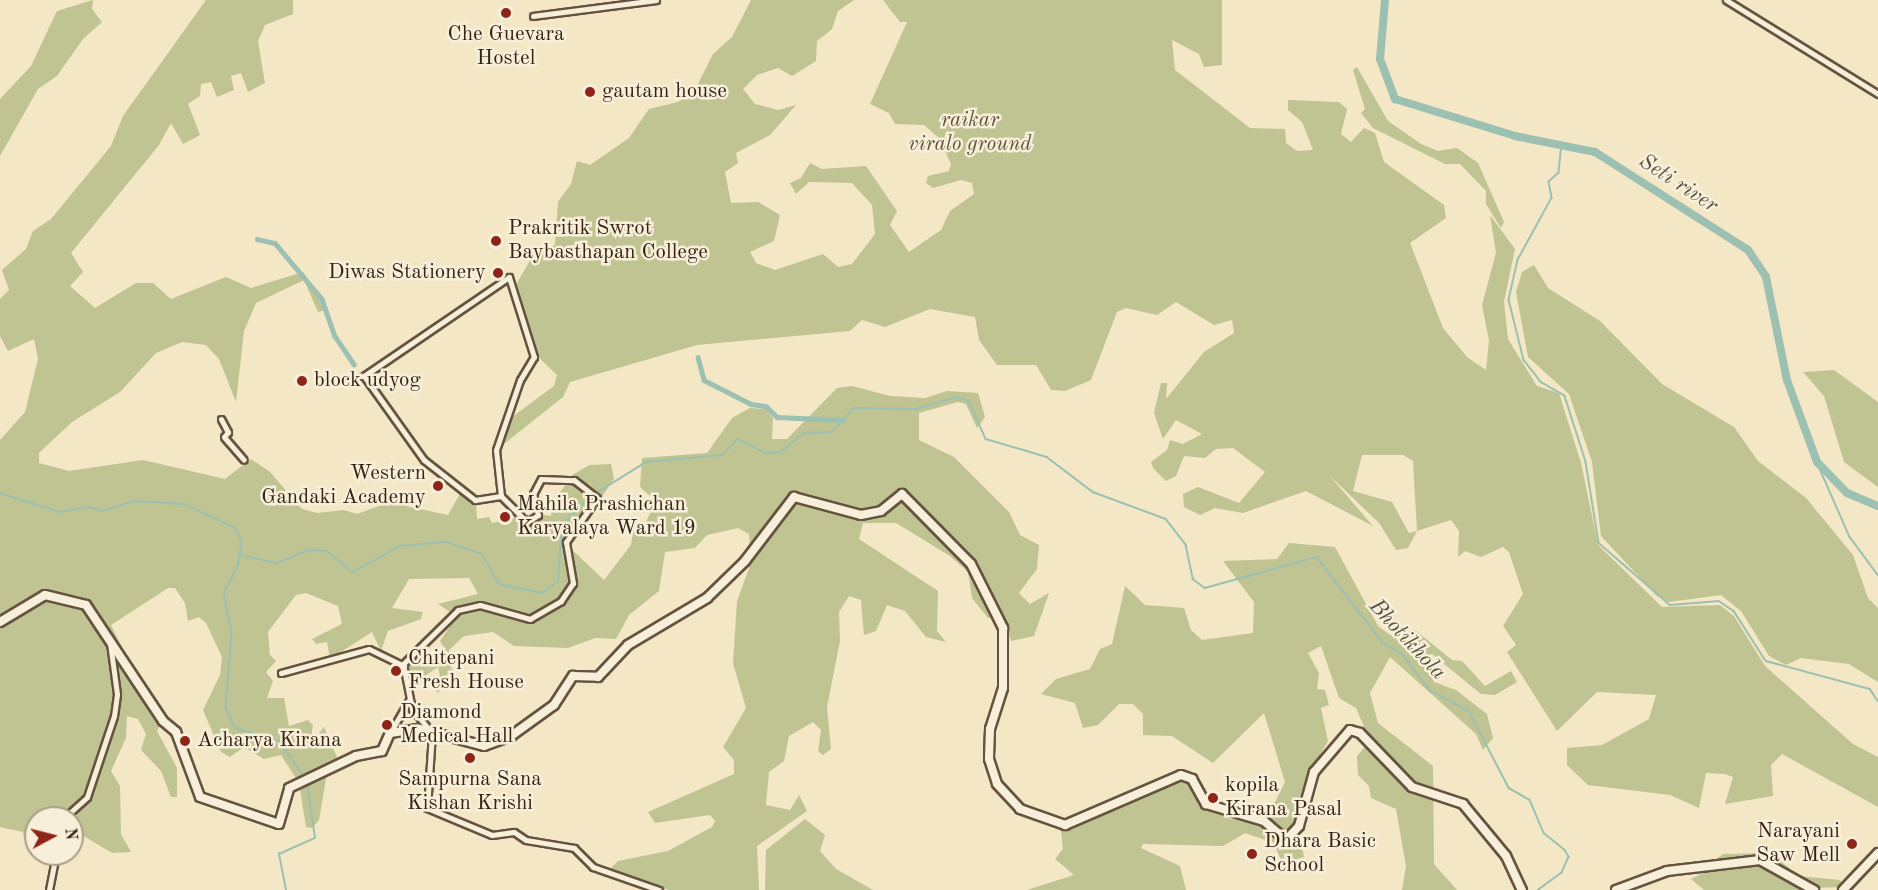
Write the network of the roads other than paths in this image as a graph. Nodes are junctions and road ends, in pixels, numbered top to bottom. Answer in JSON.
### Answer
{"nodes":[{"id":1,"x":656,"y":0,"type":"edge"},
{"id":2,"x":1726,"y":0,"type":"edge"},
{"id":3,"x":533,"y":16,"type":"dead end"},
{"id":4,"x":1878,"y":94,"type":"edge"},
{"id":5,"x":221,"y":419,"type":"dead end"},
{"id":6,"x":244,"y":459,"type":"dead end"},
{"id":7,"x":501,"y":496,"type":"junction"},
{"id":8,"x":0,"y":622,"type":"edge"},
{"id":9,"x":111,"y":639,"type":"junction"},
{"id":10,"x":404,"y":666,"type":"junction"},
{"id":11,"x":281,"y":673,"type":"dead end"},
{"id":12,"x":410,"y":698,"type":"junction"},
{"id":13,"x":432,"y":732,"type":"junction"},
{"id":14,"x":390,"y":733,"type":"junction"},
{"id":15,"x":78,"y":806,"type":"edge"},
{"id":16,"x":1878,"y":853,"type":"edge"},
{"id":17,"x":54,"y":866,"type":"edge"},
{"id":18,"x":1522,"y":889,"type":"edge"},
{"id":19,"x":49,"y":890,"type":"edge"},
{"id":20,"x":659,"y":890,"type":"edge"},
{"id":21,"x":1616,"y":890,"type":"edge"},
{"id":22,"x":1814,"y":890,"type":"edge"},
{"id":23,"x":1843,"y":890,"type":"edge"}],
"edges":[{"from":1,"to":3,"type":"street"},
{"from":2,"to":4,"type":"street"},
{"from":5,"to":6,"type":"street"},
{"from":7,"to":7,"type":"street"},
{"from":7,"to":10,"type":"street"},
{"from":8,"to":9,"type":"main road"},
{"from":9,"to":14,"type":"main road"},
{"from":9,"to":15,"type":"street"},
{"from":10,"to":11,"type":"street"},
{"from":10,"to":12,"type":"street"},
{"from":12,"to":13,"type":"street"},
{"from":12,"to":14,"type":"street"},
{"from":13,"to":14,"type":"main road"},
{"from":13,"to":18,"type":"main road"},
{"from":13,"to":20,"type":"street"},
{"from":16,"to":23,"type":"main road"},
{"from":17,"to":19,"type":"street"},
{"from":21,"to":22,"type":"main road"}]}
